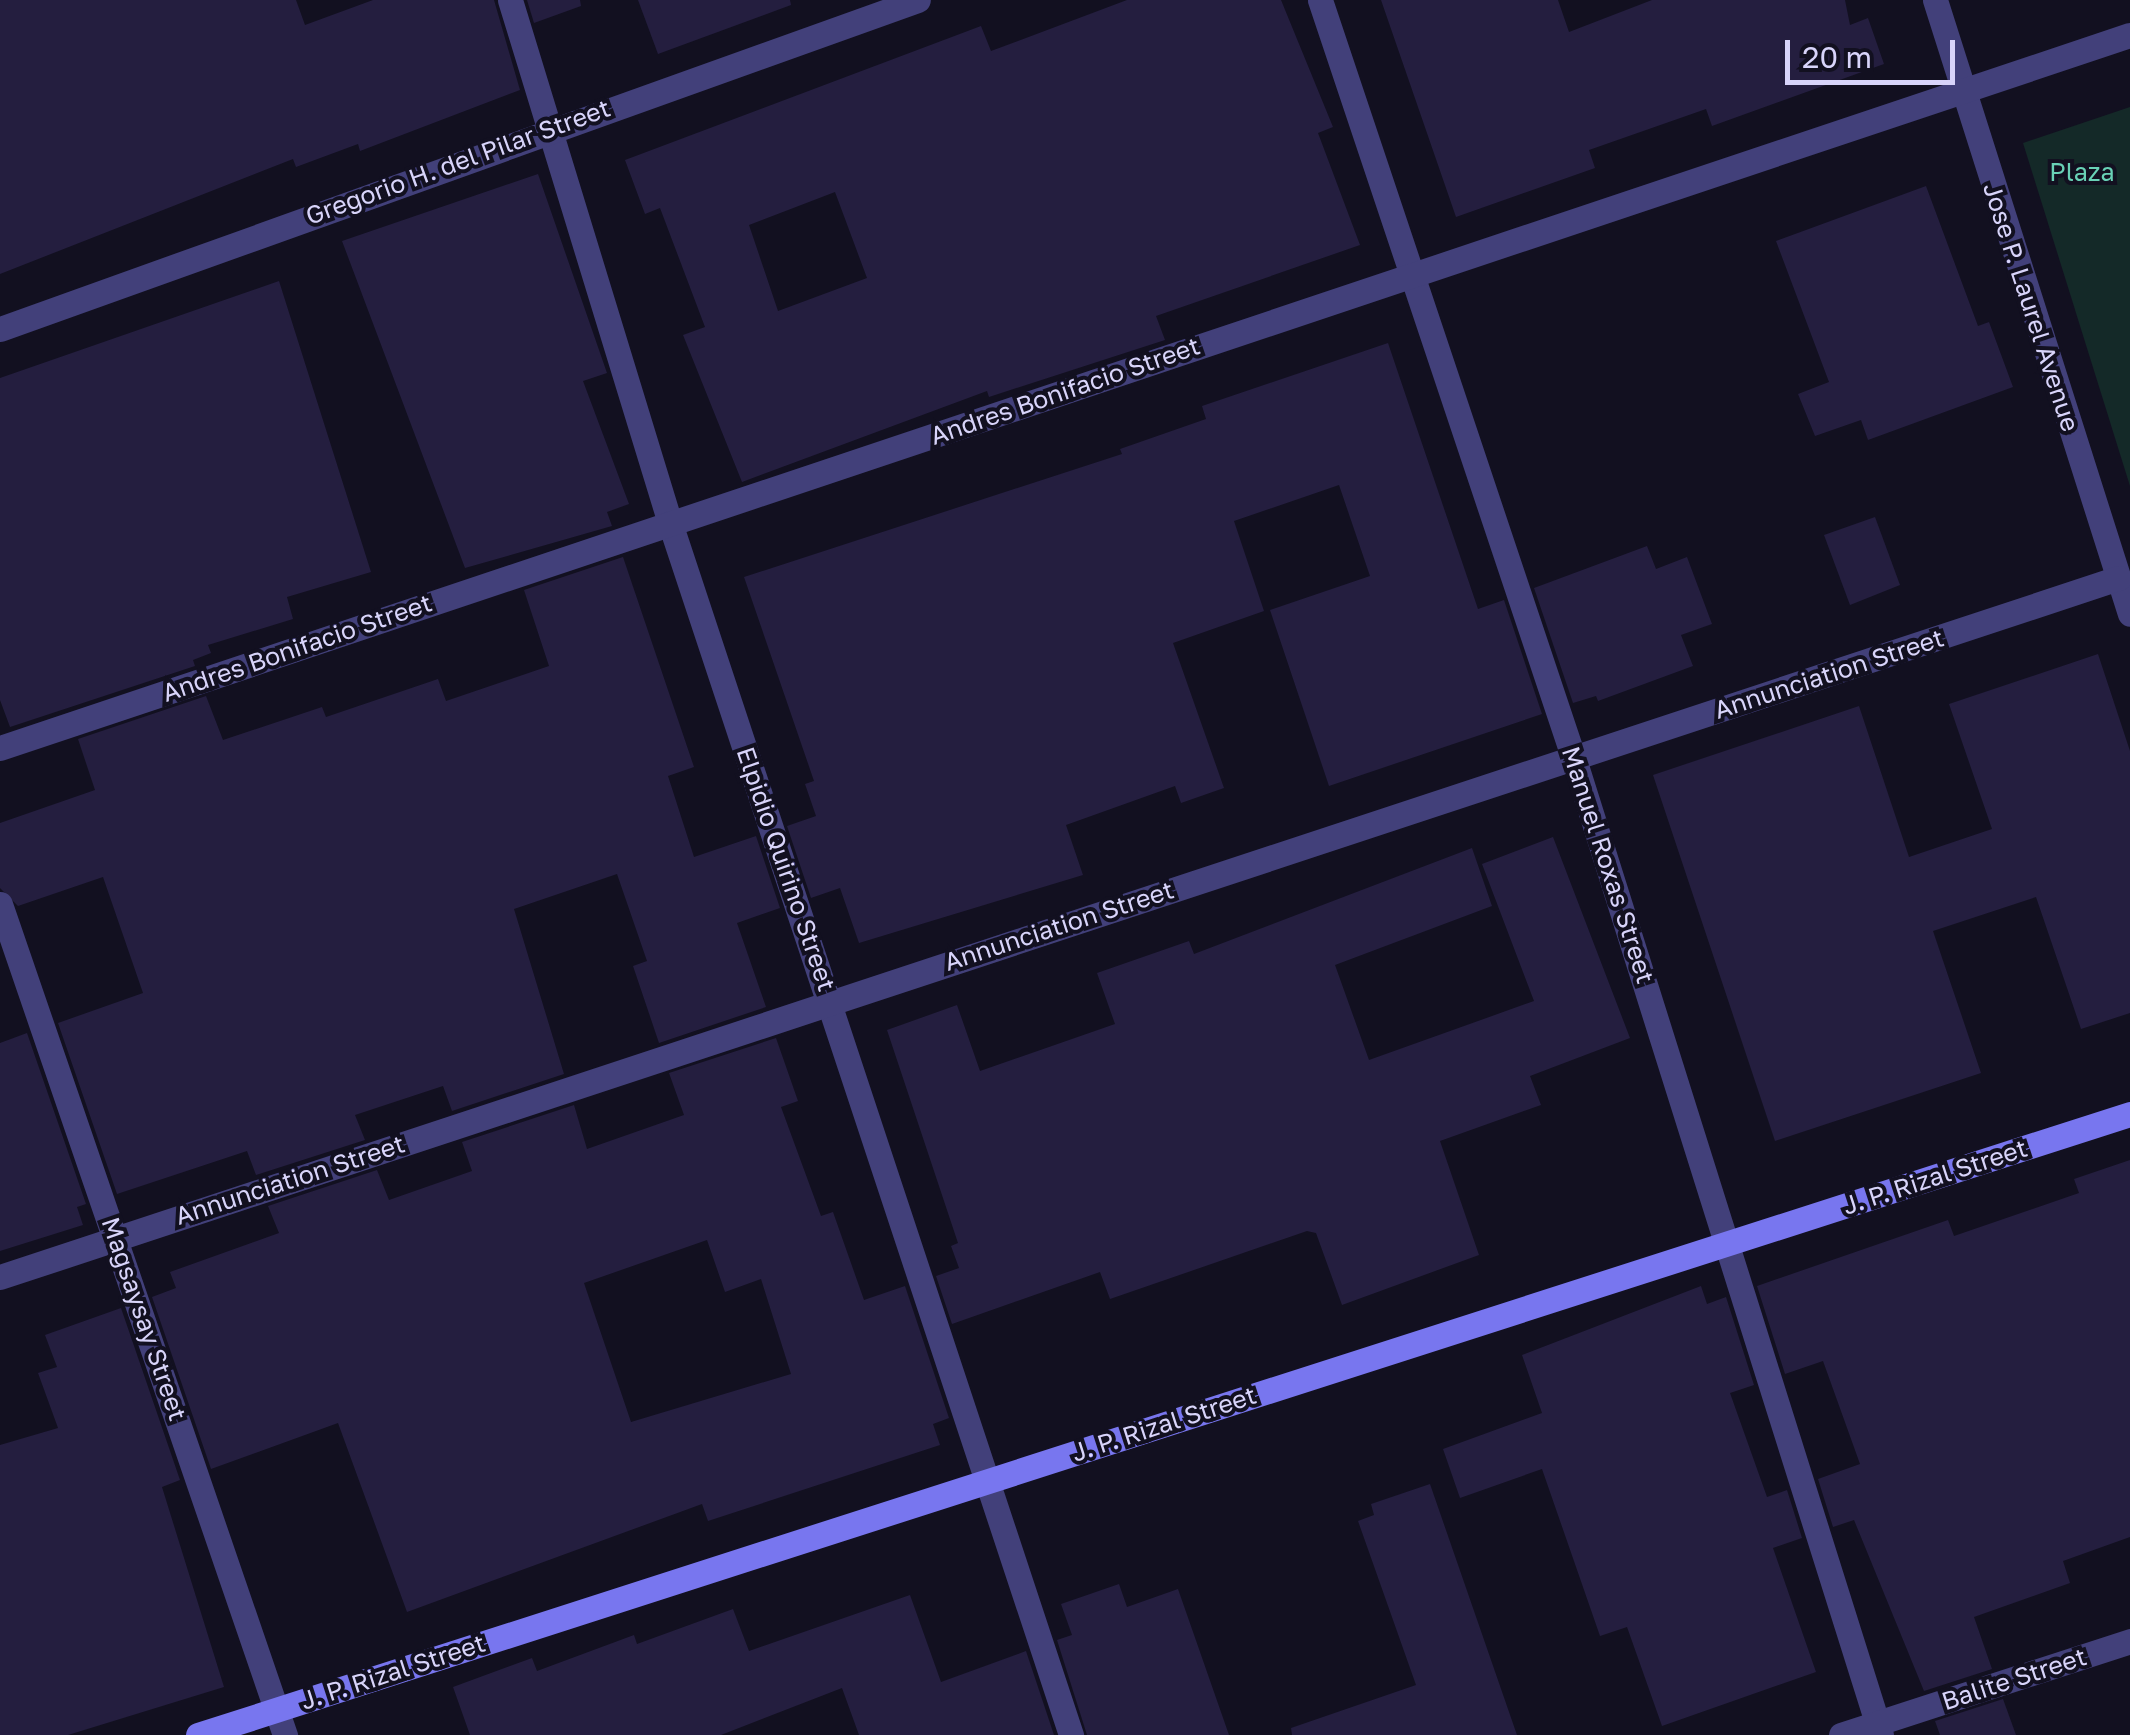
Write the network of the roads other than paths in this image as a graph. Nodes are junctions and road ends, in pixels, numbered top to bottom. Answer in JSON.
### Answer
{"nodes":[{"id":1,"x":510,"y":0,"type":"edge"},
{"id":2,"x":918,"y":0,"type":"edge"},
{"id":3,"x":1320,"y":0,"type":"edge"},
{"id":4,"x":1934,"y":0,"type":"edge"},
{"id":5,"x":2130,"y":35,"type":"edge"},
{"id":6,"x":1963,"y":90,"type":"junction"},
{"id":7,"x":549,"y":128,"type":"junction"},
{"id":8,"x":1411,"y":274,"type":"junction"},
{"id":9,"x":0,"y":329,"type":"edge"},
{"id":10,"x":670,"y":524,"type":"junction"},
{"id":11,"x":2118,"y":578,"type":"junction"},
{"id":12,"x":2130,"y":614,"type":"edge"},
{"id":13,"x":0,"y":748,"type":"edge"},
{"id":14,"x":1574,"y":759,"type":"junction"},
{"id":15,"x":0,"y":904,"type":"edge"},
{"id":16,"x":830,"y":1000,"type":"junction"},
{"id":17,"x":2130,"y":1114,"type":"edge"},
{"id":18,"x":116,"y":1237,"type":"junction"},
{"id":19,"x":1727,"y":1243,"type":"junction"},
{"id":20,"x":0,"y":1276,"type":"edge"},
{"id":21,"x":988,"y":1481,"type":"junction"},
{"id":22,"x":2130,"y":1641,"type":"edge"},
{"id":23,"x":277,"y":1710,"type":"junction"},
{"id":24,"x":1879,"y":1729,"type":"edge"},
{"id":25,"x":198,"y":1735,"type":"edge"},
{"id":26,"x":286,"y":1735,"type":"edge"},
{"id":27,"x":1071,"y":1735,"type":"edge"},
{"id":28,"x":1841,"y":1735,"type":"edge"}],
"edges":[{"from":1,"to":7,"type":"street","name":"Elpidio Quirino Street"},
{"from":2,"to":7,"type":"street","name":"Gregorio H. del Pilar Street"},
{"from":3,"to":8,"type":"street","name":"Manuel Roxas Street"},
{"from":4,"to":6,"type":"street","name":"Jose P. Laurel Avenue"},
{"from":5,"to":6,"type":"street","name":"Andres Bonifacio Street"},
{"from":6,"to":8,"type":"street","name":"Andres Bonifacio Street"},
{"from":6,"to":11,"type":"street","name":"Jose P. Laurel Avenue"},
{"from":7,"to":9,"type":"street","name":"Gregorio H. del Pilar Street"},
{"from":7,"to":10,"type":"street","name":"Elpidio Quirino Street"},
{"from":8,"to":10,"type":"street","name":"Andres Bonifacio Street"},
{"from":8,"to":14,"type":"street","name":"Manuel Roxas Street"},
{"from":10,"to":13,"type":"street","name":"Andres Bonifacio Street"},
{"from":10,"to":16,"type":"street","name":"Elpidio Quirino Street"},
{"from":11,"to":12,"type":"street","name":"Jose P. Laurel Avenue"},
{"from":11,"to":14,"type":"street","name":"Annunciation Street"},
{"from":14,"to":16,"type":"street","name":"Annunciation Street"},
{"from":14,"to":19,"type":"street","name":"Manuel Roxas Street"},
{"from":15,"to":18,"type":"street","name":"Magsaysay Street"},
{"from":16,"to":18,"type":"street","name":"Annunciation Street"},
{"from":16,"to":21,"type":"street","name":"Elpidio Quirino Street"},
{"from":17,"to":19,"type":"main road","name":"J. P. Rizal Street"},
{"from":18,"to":20,"type":"street","name":"Annunciation Street"},
{"from":18,"to":23,"type":"street","name":"Magsaysay Street"},
{"from":19,"to":21,"type":"main road","name":"J. P. Rizal Street"},
{"from":19,"to":24,"type":"street","name":"Manuel Roxas Street"},
{"from":21,"to":23,"type":"main road","name":"J. P. Rizal Street"},
{"from":21,"to":27,"type":"street","name":"Elpidio Quirino Street"},
{"from":22,"to":24,"type":"street","name":"Balite Street"},
{"from":23,"to":25,"type":"main road","name":"J. P. Rizal Street"},
{"from":23,"to":26,"type":"street","name":"Magsaysay Street"},
{"from":24,"to":28,"type":"street","name":"Balite Street"}]}
